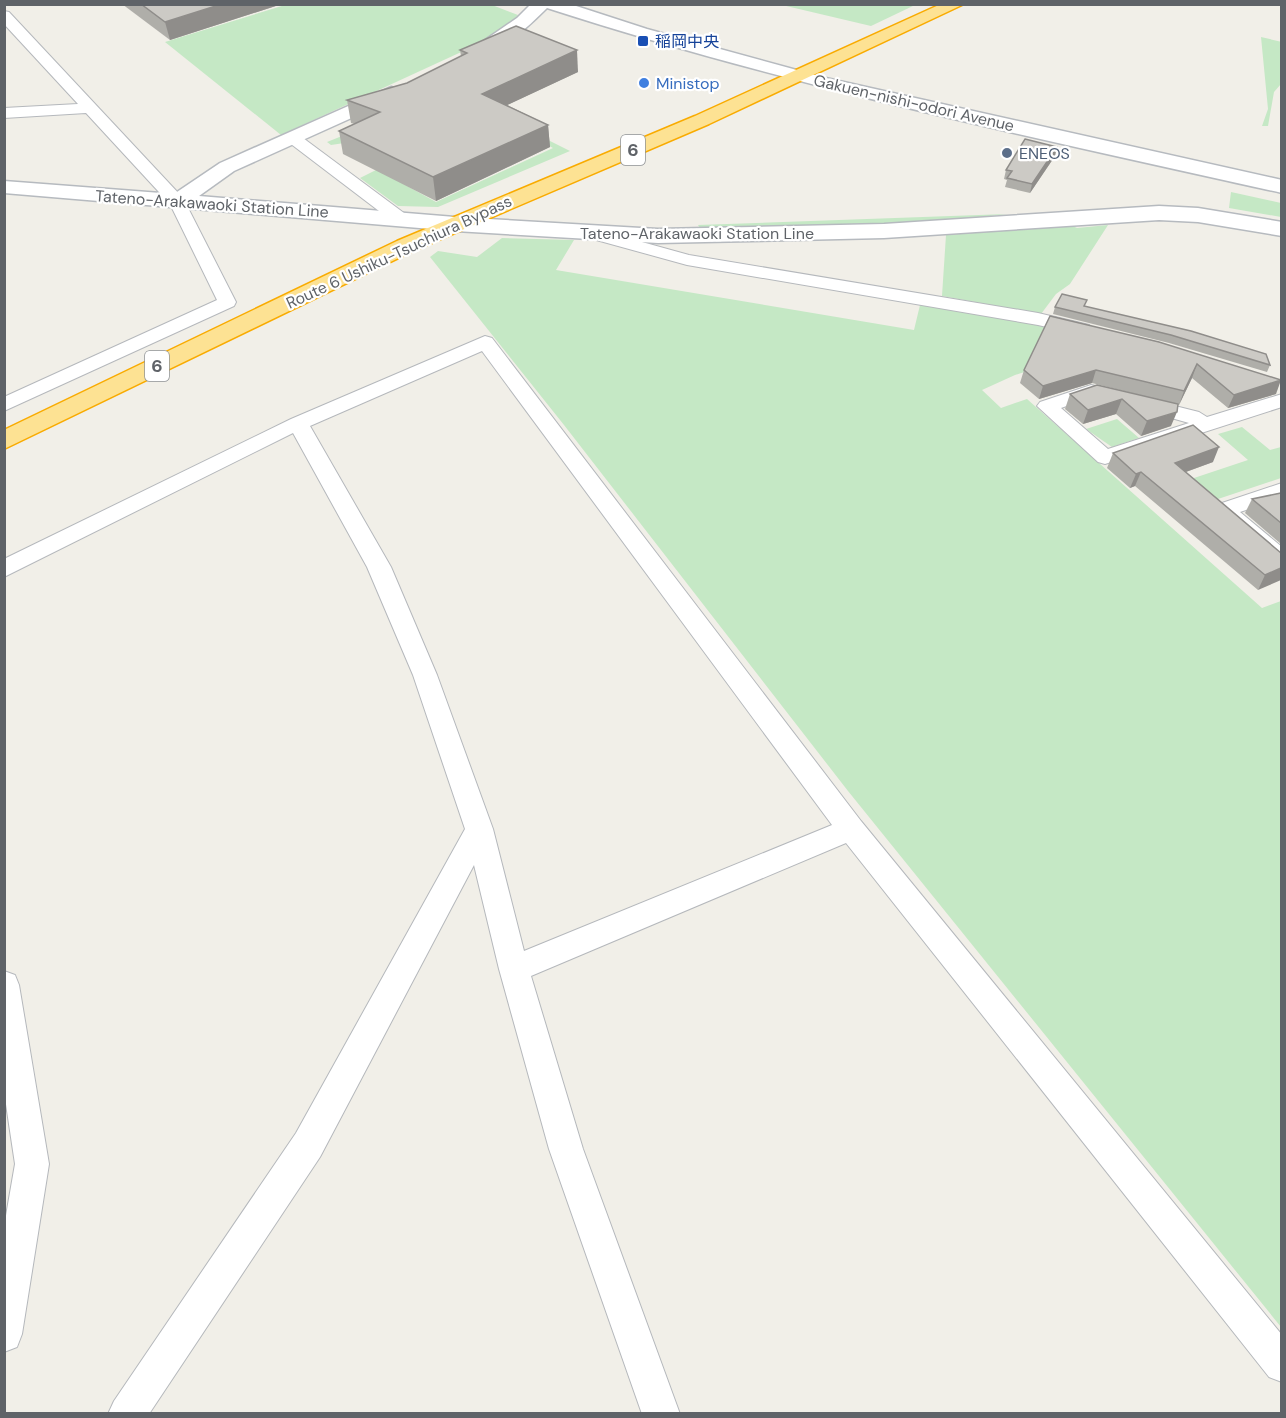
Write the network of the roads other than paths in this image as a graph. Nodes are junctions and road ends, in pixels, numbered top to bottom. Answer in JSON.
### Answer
{"nodes":[{"id":1,"x":542,"y":4,"type":"edge"},
{"id":2,"x":551,"y":4,"type":"edge"},
{"id":3,"x":598,"y":4,"type":"edge"},
{"id":4,"x":956,"y":4,"type":"edge"},
{"id":5,"x":7,"y":21,"type":"edge"},
{"id":6,"x":464,"y":59,"type":"edge"},
{"id":7,"x":820,"y":67,"type":"junction"},
{"id":8,"x":799,"y":76,"type":"junction"},
{"id":9,"x":409,"y":84,"type":"edge"},
{"id":10,"x":88,"y":108,"type":"junction"},
{"id":11,"x":4,"y":113,"type":"edge"},
{"id":12,"x":293,"y":138,"type":"junction"},
{"id":13,"x":1281,"y":170,"type":"edge"},
{"id":14,"x":1281,"y":187,"type":"edge"},
{"id":15,"x":4,"y":188,"type":"edge"},
{"id":16,"x":177,"y":202,"type":"junction"},
{"id":17,"x":402,"y":220,"type":"junction"},
{"id":18,"x":455,"y":224,"type":"junction"},
{"id":19,"x":1281,"y":230,"type":"edge"},
{"id":20,"x":595,"y":234,"type":"junction"},
{"id":21,"x":227,"y":302,"type":"junction"},
{"id":22,"x":249,"y":321,"type":"junction"},
{"id":23,"x":1101,"y":334,"type":"edge"},
{"id":24,"x":100,"y":361,"type":"junction"},
{"id":25,"x":125,"y":382,"type":"junction"},
{"id":26,"x":1280,"y":389,"type":"edge"},
{"id":27,"x":4,"y":405,"type":"edge"},
{"id":28,"x":298,"y":423,"type":"junction"},
{"id":29,"x":1205,"y":425,"type":"junction"},
{"id":30,"x":4,"y":441,"type":"edge"},
{"id":31,"x":1281,"y":490,"type":"edge"},
{"id":32,"x":1281,"y":560,"type":"edge"},
{"id":33,"x":4,"y":569,"type":"edge"},
{"id":34,"x":479,"y":829,"type":"junction"},
{"id":35,"x":851,"y":829,"type":"junction"},
{"id":36,"x":514,"y":969,"type":"junction"},
{"id":37,"x":4,"y":985,"type":"edge"},
{"id":38,"x":4,"y":1334,"type":"edge"},
{"id":39,"x":1281,"y":1364,"type":"edge"},
{"id":40,"x":127,"y":1413,"type":"edge"},
{"id":41,"x":661,"y":1413,"type":"edge"}],
"edges":[{"from":1,"to":6,"type":"main road"},
{"from":2,"to":8,"type":"main road","name":"Gakuen-nishi-odori Avenue"},
{"from":3,"to":7,"type":"main road","name":"Gakuen-nishi-odori Avenue"},
{"from":4,"to":7,"type":"highway","number":"6"},
{"from":5,"to":10,"type":"street"},
{"from":7,"to":8,"type":"highway","number":"6"},
{"from":7,"to":13,"type":"main road","name":"Gakuen-nishi-odori Avenue"},
{"from":8,"to":14,"type":"main road","name":"Gakuen-nishi-odori Avenue"},
{"from":8,"to":18,"type":"highway","name":"Route 6 Ushiku-Tsuchiura Bypass","number":"6"},
{"from":9,"to":12,"type":"main road"},
{"from":10,"to":11,"type":"street"},
{"from":10,"to":16,"type":"street"},
{"from":12,"to":16,"type":"main road"},
{"from":12,"to":17,"type":"street"},
{"from":15,"to":16,"type":"main road","name":"Tateno-Arakawaoki Station Line"},
{"from":16,"to":17,"type":"main road","name":"Tateno-Arakawaoki Station Line"},
{"from":16,"to":21,"type":"street"},
{"from":17,"to":18,"type":"main road","name":"Tateno-Arakawaoki Station Line"},
{"from":18,"to":20,"type":"main road","name":"Tateno-Arakawaoki Station Line"},
{"from":18,"to":22,"type":"highway","name":"Route 6 Ushiku-Tsuchiura Bypass","number":"6"},
{"from":19,"to":20,"type":"main road","name":"Tateno-Arakawaoki Station Line"},
{"from":20,"to":23,"type":"street"},
{"from":21,"to":22,"type":"street"},
{"from":21,"to":24,"type":"street"},
{"from":22,"to":25,"type":"highway","name":"Route 6 Ushiku-Tsuchiura Bypass","number":"6"},
{"from":24,"to":25,"type":"street"},
{"from":24,"to":27,"type":"street"},
{"from":25,"to":30,"type":"highway","name":"Route 6 Ushiku-Tsuchiura Bypass","number":"6"},
{"from":26,"to":29,"type":"street"},
{"from":28,"to":33,"type":"street"},
{"from":28,"to":34,"type":"street"},
{"from":28,"to":35,"type":"street"},
{"from":29,"to":29,"type":"street"},
{"from":31,"to":32,"type":"street"},
{"from":34,"to":36,"type":"street"},
{"from":34,"to":40,"type":"street"},
{"from":35,"to":36,"type":"street"},
{"from":35,"to":39,"type":"street"},
{"from":36,"to":41,"type":"street"},
{"from":37,"to":38,"type":"street"}]}
